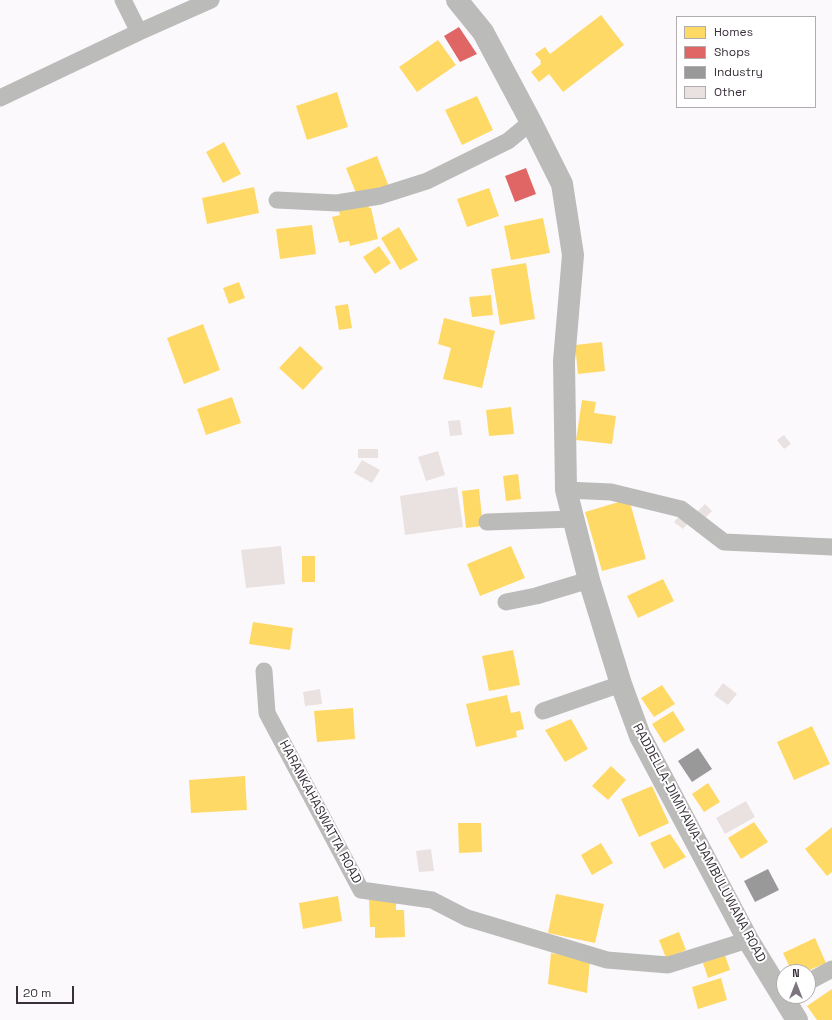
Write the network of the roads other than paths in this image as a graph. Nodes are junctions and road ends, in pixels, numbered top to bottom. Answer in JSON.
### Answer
{"nodes":[{"id":1,"x":123,"y":0,"type":"edge"},
{"id":2,"x":211,"y":0,"type":"edge"},
{"id":3,"x":457,"y":0,"type":"edge"},
{"id":4,"x":139,"y":32,"type":"junction"},
{"id":5,"x":0,"y":98,"type":"edge"},
{"id":6,"x":531,"y":122,"type":"junction"},
{"id":7,"x":277,"y":200,"type":"dead end"},
{"id":8,"x":566,"y":490,"type":"junction"},
{"id":9,"x":573,"y":519,"type":"junction"},
{"id":10,"x":487,"y":522,"type":"dead end"},
{"id":11,"x":832,"y":547,"type":"edge"},
{"id":12,"x":589,"y":580,"type":"junction"},
{"id":13,"x":506,"y":602,"type":"dead end"},
{"id":14,"x":264,"y":672,"type":"dead end"},
{"id":15,"x":621,"y":684,"type":"junction"},
{"id":16,"x":543,"y":711,"type":"dead end"},
{"id":17,"x":748,"y":940,"type":"junction"},
{"id":18,"x":832,"y":969,"type":"edge"},
{"id":19,"x":816,"y":978,"type":"edge"},
{"id":20,"x":776,"y":984,"type":"edge"},
{"id":21,"x":787,"y":1004,"type":"edge"},
{"id":22,"x":792,"y":1018,"type":"edge"}],
"edges":[{"from":1,"to":4,"type":"street"},
{"from":2,"to":4,"type":"street"},
{"from":3,"to":6,"type":"street","name":"RADDELLA-DIMIYAWA-DAMBULUWANA ROAD"},
{"from":4,"to":5,"type":"street"},
{"from":6,"to":7,"type":"street"},
{"from":6,"to":8,"type":"street","name":"RADDELLA-DIMIYAWA-DAMBULUWANA ROAD"},
{"from":8,"to":9,"type":"street","name":"RADDELLA-DIMIYAWA-DAMBULUWANA ROAD"},
{"from":8,"to":11,"type":"street"},
{"from":9,"to":10,"type":"street"},
{"from":9,"to":12,"type":"street","name":"RADDELLA-DIMIYAWA-DAMBULUWANA ROAD"},
{"from":12,"to":13,"type":"street"},
{"from":12,"to":15,"type":"street","name":"RADDELLA-DIMIYAWA-DAMBULUWANA ROAD"},
{"from":14,"to":17,"type":"street","name":"HARANKAHASWATTA ROAD"},
{"from":15,"to":16,"type":"street"},
{"from":15,"to":17,"type":"street","name":"RADDELLA-DIMIYAWA-DAMBULUWANA ROAD"},
{"from":17,"to":20,"type":"street","name":"RADDELLA-DIMIYAWA-DAMBULUWANA ROAD"},
{"from":18,"to":19,"type":"street"},
{"from":21,"to":22,"type":"street","name":"RADDELLA-DIMIYAWA-DAMBULUWANA ROAD"}]}
